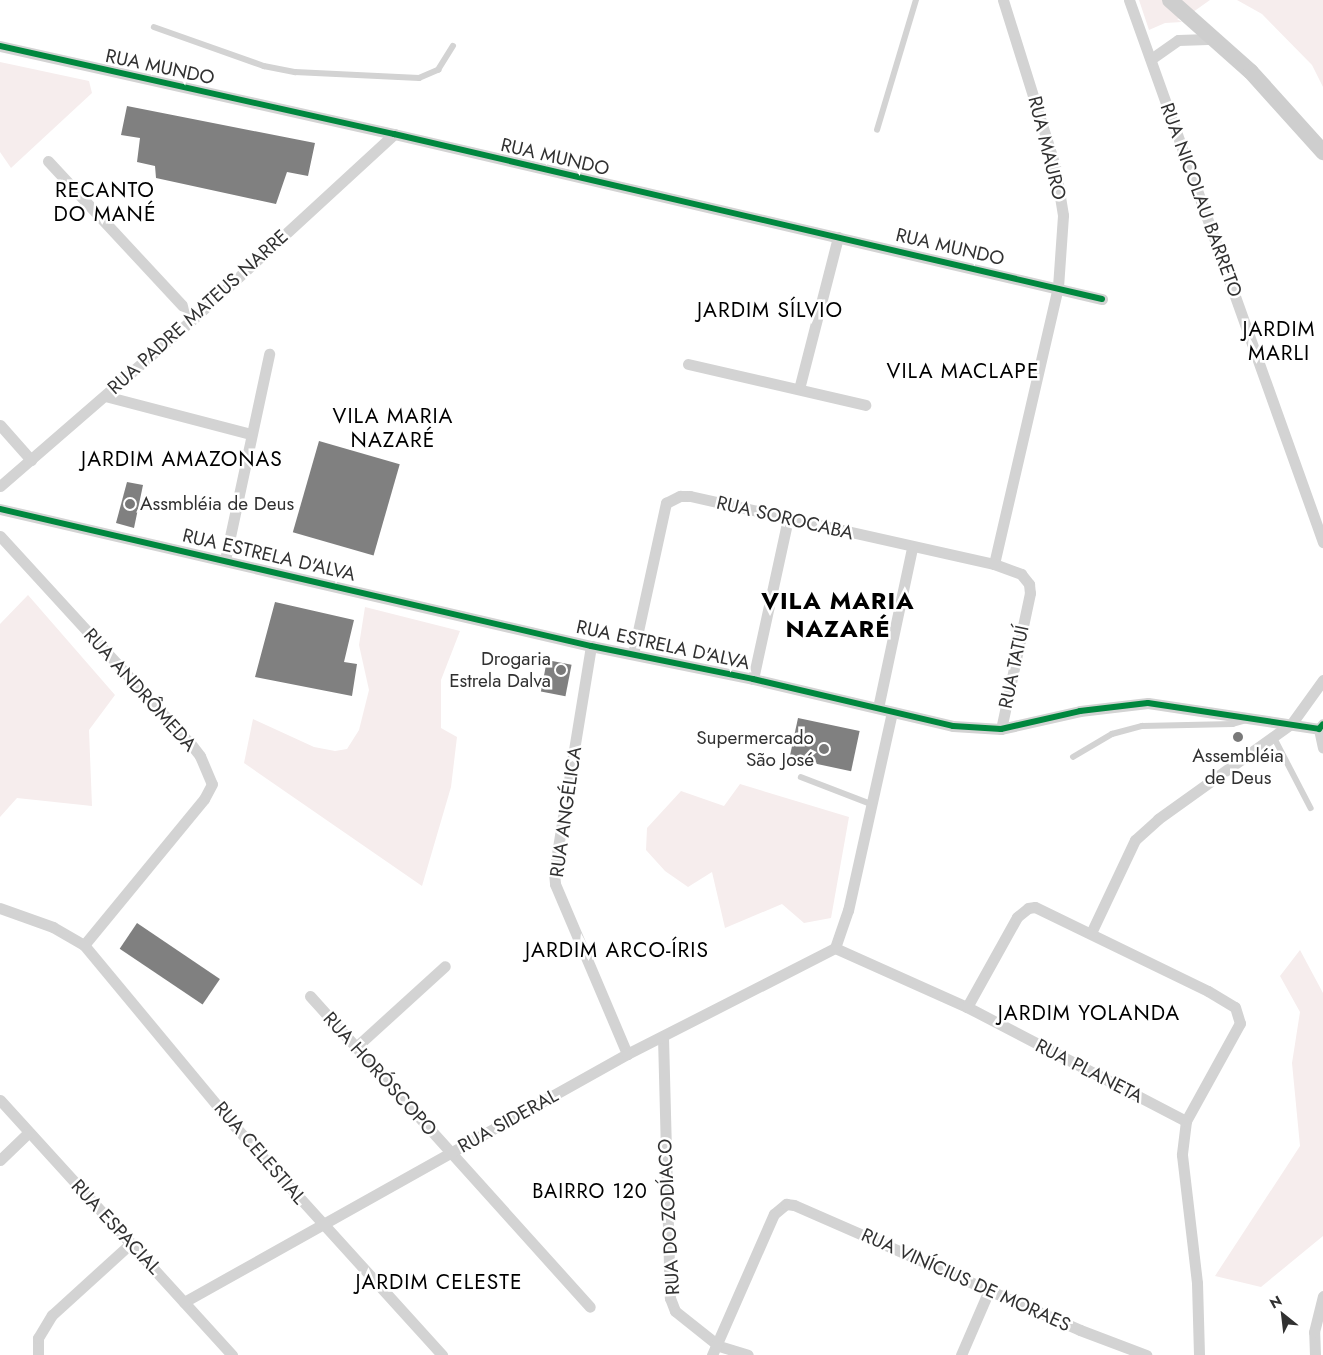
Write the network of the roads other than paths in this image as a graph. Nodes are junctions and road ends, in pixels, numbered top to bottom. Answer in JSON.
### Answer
{"nodes":[{"id":1,"x":916,"y":0,"type":"edge"},
{"id":2,"x":1003,"y":0,"type":"edge"},
{"id":3,"x":1129,"y":0,"type":"edge"},
{"id":4,"x":1170,"y":0,"type":"edge"},
{"id":5,"x":154,"y":27,"type":"dead end"},
{"id":6,"x":1217,"y":39,"type":"junction"},
{"id":7,"x":0,"y":46,"type":"edge"},
{"id":8,"x":453,"y":46,"type":"dead end"},
{"id":9,"x":1150,"y":60,"type":"junction"},
{"id":10,"x":877,"y":130,"type":"dead end"},
{"id":11,"x":394,"y":134,"type":"junction"},
{"id":12,"x":1323,"y":152,"type":"edge"},
{"id":13,"x":48,"y":161,"type":"dead end"},
{"id":14,"x":838,"y":237,"type":"junction"},
{"id":15,"x":1058,"y":287,"type":"junction"},
{"id":16,"x":1102,"y":299,"type":"dead end"},
{"id":17,"x":194,"y":318,"type":"junction"},
{"id":18,"x":269,"y":354,"type":"dead end"},
{"id":19,"x":688,"y":364,"type":"dead end"},
{"id":20,"x":800,"y":389,"type":"junction"},
{"id":21,"x":105,"y":396,"type":"junction"},
{"id":22,"x":865,"y":404,"type":"dead end"},
{"id":23,"x":0,"y":425,"type":"edge"},
{"id":24,"x":251,"y":434,"type":"junction"},
{"id":25,"x":31,"y":460,"type":"junction"},
{"id":26,"x":0,"y":486,"type":"edge"},
{"id":27,"x":0,"y":509,"type":"edge"},
{"id":28,"x":788,"y":518,"type":"junction"},
{"id":29,"x":0,"y":536,"type":"edge"},
{"id":30,"x":1323,"y":542,"type":"edge"},
{"id":31,"x":912,"y":548,"type":"junction"},
{"id":32,"x":225,"y":560,"type":"junction"},
{"id":33,"x":994,"y":564,"type":"junction"},
{"id":34,"x":1028,"y":605,"type":"joint"},
{"id":35,"x":591,"y":646,"type":"junction"},
{"id":36,"x":633,"y":654,"type":"junction"},
{"id":37,"x":752,"y":679,"type":"junction"},
{"id":38,"x":1323,"y":680,"type":"edge"},
{"id":39,"x":878,"y":708,"type":"junction"},
{"id":40,"x":892,"y":712,"type":"junction"},
{"id":41,"x":1253,"y":717,"type":"junction"},
{"id":42,"x":1292,"y":723,"type":"junction"},
{"id":43,"x":1321,"y":726,"type":"edge"},
{"id":44,"x":1001,"y":728,"type":"junction"},
{"id":45,"x":1274,"y":737,"type":"junction"},
{"id":46,"x":1323,"y":748,"type":"edge"},
{"id":47,"x":1073,"y":757,"type":"dead end"},
{"id":48,"x":801,"y":777,"type":"dead end"},
{"id":49,"x":871,"y":804,"type":"junction"},
{"id":50,"x":1311,"y":808,"type":"dead end"},
{"id":51,"x":0,"y":908,"type":"edge"},
{"id":52,"x":1091,"y":933,"type":"junction"},
{"id":53,"x":84,"y":945,"type":"junction"},
{"id":54,"x":835,"y":948,"type":"junction"},
{"id":55,"x":445,"y":966,"type":"dead end"},
{"id":56,"x":310,"y":996,"type":"dead end"},
{"id":57,"x":968,"y":1007,"type":"junction"},
{"id":58,"x":663,"y":1037,"type":"junction"},
{"id":59,"x":356,"y":1046,"type":"junction"},
{"id":60,"x":627,"y":1054,"type":"junction"},
{"id":61,"x":0,"y":1100,"type":"edge"},
{"id":62,"x":1186,"y":1120,"type":"junction"},
{"id":63,"x":29,"y":1132,"type":"junction"},
{"id":64,"x":451,"y":1153,"type":"junction"},
{"id":65,"x":0,"y":1160,"type":"edge"},
{"id":66,"x":323,"y":1224,"type":"junction"},
{"id":67,"x":131,"y":1243,"type":"junction"},
{"id":68,"x":990,"y":1288,"type":"junction"},
{"id":69,"x":1323,"y":1296,"type":"edge"},
{"id":70,"x":184,"y":1302,"type":"junction"},
{"id":71,"x":590,"y":1307,"type":"dead end"},
{"id":72,"x":38,"y":1350,"type":"edge"},
{"id":73,"x":715,"y":1350,"type":"edge"},
{"id":74,"x":232,"y":1355,"type":"edge"},
{"id":75,"x":442,"y":1355,"type":"edge"},
{"id":76,"x":748,"y":1355,"type":"edge"},
{"id":77,"x":961,"y":1355,"type":"edge"},
{"id":78,"x":1146,"y":1355,"type":"edge"},
{"id":79,"x":1199,"y":1355,"type":"edge"},
{"id":80,"x":1315,"y":1355,"type":"edge"}],
"edges":[{"from":1,"to":10,"type":"lane"},
{"from":2,"to":15,"type":"street","name":"RUA MAURO"},
{"from":3,"to":9,"type":"street","name":"RUA NICOLAU BARRETO"},
{"from":4,"to":6,"type":"street"},
{"from":5,"to":8,"type":"lane"},
{"from":6,"to":9,"type":"street"},
{"from":6,"to":12,"type":"street"},
{"from":7,"to":11,"type":"street","name":"RUA MUNDO"},
{"from":9,"to":30,"type":"street","name":"RUA NICOLAU BARRETO"},
{"from":11,"to":14,"type":"street","name":"RUA MUNDO"},
{"from":11,"to":17,"type":"street","name":"RUA PADRE MATEUS NARRE"},
{"from":13,"to":17,"type":"street"},
{"from":14,"to":15,"type":"street","name":"RUA MUNDO"},
{"from":14,"to":20,"type":"street"},
{"from":15,"to":16,"type":"street","name":"RUA MUNDO"},
{"from":15,"to":33,"type":"street","name":"RUA MAURO"},
{"from":17,"to":21,"type":"street","name":"RUA PADRE MATEUS NARRE"},
{"from":18,"to":24,"type":"street"},
{"from":19,"to":20,"type":"street"},
{"from":20,"to":22,"type":"street"},
{"from":21,"to":24,"type":"street"},
{"from":21,"to":25,"type":"street","name":"RUA PADRE MATEUS NARRE"},
{"from":23,"to":25,"type":"street"},
{"from":24,"to":32,"type":"street"},
{"from":25,"to":26,"type":"street","name":"RUA PADRE MATEUS NARRE"},
{"from":27,"to":32,"type":"street","name":"RUA ESTRELA D'ALVA"},
{"from":28,"to":31,"type":"street","name":"RUA SOROCABA"},
{"from":28,"to":36,"type":"street","name":"RUA SOROCABA"},
{"from":28,"to":37,"type":"street"},
{"from":29,"to":53,"type":"street","name":"RUA ANDRÔMEDA"},
{"from":31,"to":33,"type":"street","name":"RUA SOROCABA"},
{"from":31,"to":39,"type":"street"},
{"from":32,"to":35,"type":"street","name":"RUA ESTRELA D'ALVA"},
{"from":33,"to":34,"type":"street","name":"RUA SOROCABA"},
{"from":34,"to":44,"type":"street","name":"RUA TATUÍ"},
{"from":35,"to":36,"type":"street","name":"RUA ESTRELA D'ALVA"},
{"from":35,"to":60,"type":"street","name":"RUA ANGÉLICA"},
{"from":36,"to":37,"type":"street","name":"RUA ESTRELA D'ALVA"},
{"from":37,"to":39,"type":"street","name":"RUA ESTRELA D'ALVA"},
{"from":38,"to":42,"type":"street"},
{"from":39,"to":40,"type":"street","name":"RUA ESTRELA D'ALVA"},
{"from":40,"to":44,"type":"street","name":"RUA ESTRELA D'ALVA"},
{"from":40,"to":49,"type":"street"},
{"from":41,"to":42,"type":"street","name":"RUA ESTRELA D'ALVA"},
{"from":41,"to":44,"type":"street","name":"RUA ESTRELA D'ALVA"},
{"from":41,"to":47,"type":"lane"},
{"from":42,"to":43,"type":"street","name":"RUA ESTRELA D'ALVA"},
{"from":42,"to":45,"type":"street"},
{"from":43,"to":46,"type":"street"},
{"from":45,"to":50,"type":"lane"},
{"from":45,"to":52,"type":"street"},
{"from":48,"to":49,"type":"lane"},
{"from":49,"to":54,"type":"street"},
{"from":51,"to":53,"type":"street"},
{"from":52,"to":57,"type":"street"},
{"from":52,"to":62,"type":"street"},
{"from":53,"to":66,"type":"street","name":"RUA CELESTIAL"},
{"from":54,"to":57,"type":"street","name":"RUA PLANETA"},
{"from":54,"to":58,"type":"street","name":"RUA SIDERAL"},
{"from":55,"to":59,"type":"street"},
{"from":56,"to":59,"type":"street","name":"RUA HORÓSCOPO"},
{"from":57,"to":62,"type":"street","name":"RUA PLANETA"},
{"from":58,"to":60,"type":"street","name":"RUA SIDERAL"},
{"from":58,"to":73,"type":"street","name":"RUA DO ZODÍACO"},
{"from":59,"to":64,"type":"street","name":"RUA HORÓSCOPO"},
{"from":60,"to":64,"type":"street","name":"RUA SIDERAL"},
{"from":61,"to":63,"type":"street","name":"RUA ESPACIAL"},
{"from":62,"to":79,"type":"street"},
{"from":63,"to":65,"type":"street"},
{"from":63,"to":67,"type":"street","name":"RUA ESPACIAL"},
{"from":64,"to":66,"type":"street","name":"RUA SIDERAL"},
{"from":64,"to":71,"type":"street","name":"RUA HORÓSCOPO"},
{"from":66,"to":70,"type":"street","name":"RUA SIDERAL"},
{"from":66,"to":75,"type":"street","name":"RUA CELESTIAL"},
{"from":67,"to":70,"type":"street","name":"RUA ESPACIAL"},
{"from":67,"to":72,"type":"street"},
{"from":68,"to":73,"type":"street","name":"RUA VINÍCIUS DE MORAES"},
{"from":68,"to":77,"type":"street"},
{"from":68,"to":78,"type":"street","name":"RUA VINÍCIUS DE MORAES"},
{"from":69,"to":80,"type":"street"},
{"from":70,"to":74,"type":"street","name":"RUA ESPACIAL"},
{"from":73,"to":76,"type":"street","name":"RUA DO ZODÍACO"}]}
